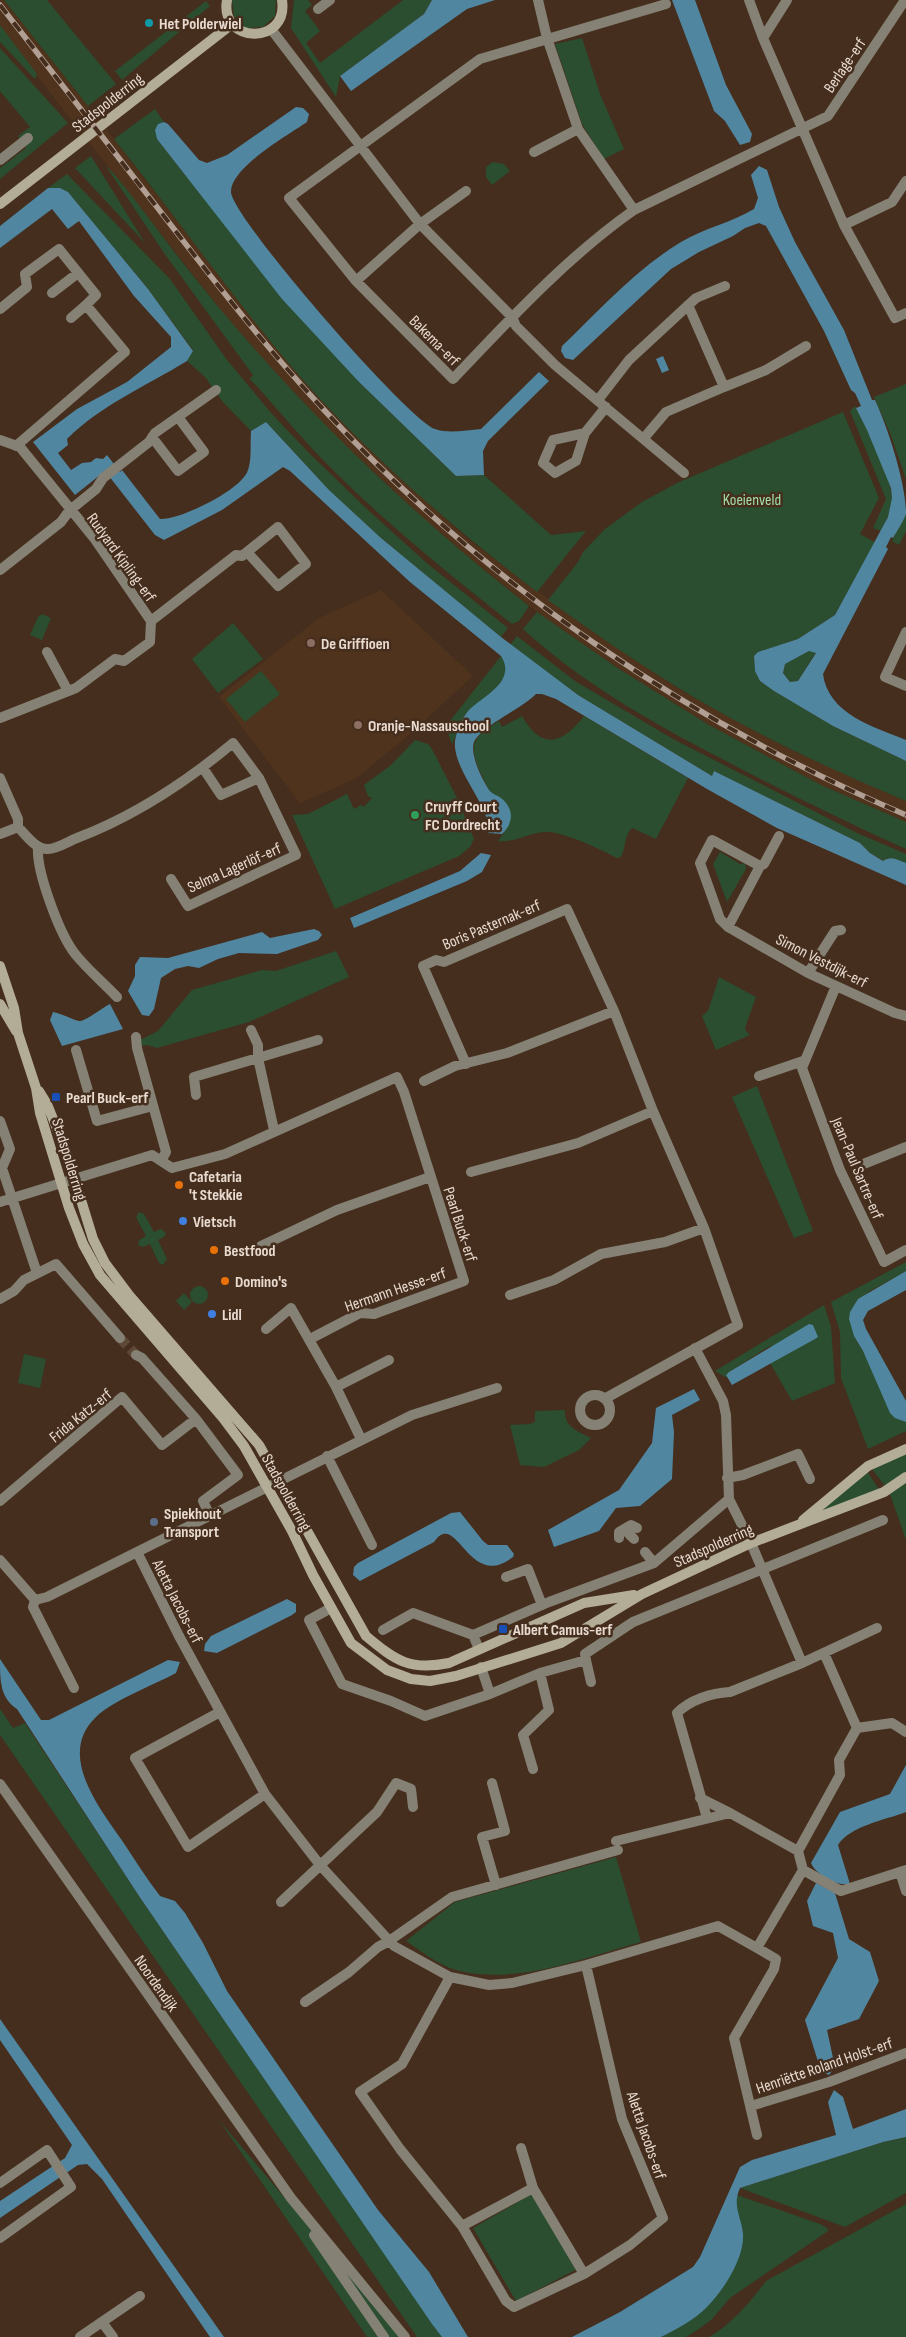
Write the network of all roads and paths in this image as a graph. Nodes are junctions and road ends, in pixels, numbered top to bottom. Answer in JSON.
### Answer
{"nodes":[{"id":1,"x":227,"y":0,"type":"edge"},
{"id":2,"x":282,"y":0,"type":"edge"},
{"id":3,"x":330,"y":0,"type":"edge"},
{"id":4,"x":538,"y":0,"type":"edge"},
{"id":5,"x":749,"y":0,"type":"edge"},
{"id":6,"x":787,"y":0,"type":"edge"},
{"id":7,"x":891,"y":0,"type":"edge"},
{"id":8,"x":666,"y":4,"type":"dead end"},
{"id":9,"x":903,"y":4,"type":"edge"},
{"id":10,"x":318,"y":9,"type":"dead end"},
{"id":11,"x":232,"y":24,"type":"junction"},
{"id":12,"x":271,"y":29,"type":"junction"},
{"id":13,"x":547,"y":38,"type":"junction"},
{"id":14,"x":763,"y":38,"type":"junction"},
{"id":15,"x":578,"y":129,"type":"junction"},
{"id":16,"x":803,"y":130,"type":"junction"},
{"id":17,"x":28,"y":138,"type":"dead end"},
{"id":18,"x":361,"y":148,"type":"junction"},
{"id":19,"x":534,"y":152,"type":"dead end"},
{"id":20,"x":0,"y":160,"type":"edge"},
{"id":21,"x":906,"y":181,"type":"edge"},
{"id":22,"x":466,"y":191,"type":"dead end"},
{"id":23,"x":0,"y":204,"type":"edge"},
{"id":24,"x":634,"y":210,"type":"junction"},
{"id":25,"x":420,"y":224,"type":"junction"},
{"id":26,"x":844,"y":225,"type":"junction"},
{"id":27,"x":78,"y":273,"type":"junction"},
{"id":28,"x":356,"y":281,"type":"junction"},
{"id":29,"x":725,"y":286,"type":"dead end"},
{"id":30,"x":52,"y":293,"type":"dead end"},
{"id":31,"x":688,"y":304,"type":"junction"},
{"id":32,"x":86,"y":305,"type":"junction"},
{"id":33,"x":0,"y":309,"type":"edge"},
{"id":34,"x":906,"y":313,"type":"edge"},
{"id":35,"x":512,"y":317,"type":"junction"},
{"id":36,"x":71,"y":318,"type":"dead end"},
{"id":37,"x":806,"y":346,"type":"dead end"},
{"id":38,"x":724,"y":387,"type":"junction"},
{"id":39,"x":216,"y":390,"type":"dead end"},
{"id":40,"x":598,"y":400,"type":"junction"},
{"id":41,"x":606,"y":407,"type":"junction"},
{"id":42,"x":178,"y":417,"type":"junction"},
{"id":43,"x":585,"y":433,"type":"junction"},
{"id":44,"x":152,"y":437,"type":"junction"},
{"id":45,"x":644,"y":438,"type":"junction"},
{"id":46,"x":0,"y":440,"type":"edge"},
{"id":47,"x":16,"y":446,"type":"junction"},
{"id":48,"x":684,"y":473,"type":"dead end"},
{"id":49,"x":69,"y":511,"type":"junction"},
{"id":50,"x":247,"y":552,"type":"junction"},
{"id":51,"x":0,"y":570,"type":"edge"},
{"id":52,"x":151,"y":621,"type":"junction"},
{"id":53,"x":906,"y":632,"type":"edge"},
{"id":54,"x":47,"y":652,"type":"dead end"},
{"id":55,"x":906,"y":686,"type":"edge"},
{"id":56,"x":68,"y":691,"type":"junction"},
{"id":57,"x":0,"y":718,"type":"edge"},
{"id":58,"x":203,"y":768,"type":"junction"},
{"id":59,"x":0,"y":778,"type":"edge"},
{"id":60,"x":259,"y":778,"type":"junction"},
{"id":61,"x":18,"y":828,"type":"junction"},
{"id":62,"x":0,"y":834,"type":"edge"},
{"id":63,"x":779,"y":836,"type":"dead end"},
{"id":64,"x":38,"y":847,"type":"junction"},
{"id":65,"x":760,"y":866,"type":"junction"},
{"id":66,"x":171,"y":879,"type":"dead end"},
{"id":67,"x":728,"y":927,"type":"junction"},
{"id":68,"x":841,"y":930,"type":"dead end"},
{"id":69,"x":0,"y":966,"type":"edge"},
{"id":70,"x":808,"y":973,"type":"junction"},
{"id":71,"x":836,"y":986,"type":"junction"},
{"id":72,"x":117,"y":997,"type":"dead end"},
{"id":73,"x":0,"y":1004,"type":"edge"},
{"id":74,"x":614,"y":1011,"type":"junction"},
{"id":75,"x":906,"y":1014,"type":"edge"},
{"id":76,"x":251,"y":1030,"type":"dead end"},
{"id":77,"x":18,"y":1034,"type":"junction"},
{"id":78,"x":136,"y":1037,"type":"dead end"},
{"id":79,"x":318,"y":1040,"type":"dead end"},
{"id":80,"x":76,"y":1050,"type":"dead end"},
{"id":81,"x":258,"y":1058,"type":"junction"},
{"id":82,"x":803,"y":1061,"type":"junction"},
{"id":83,"x":466,"y":1064,"type":"junction"},
{"id":84,"x":759,"y":1076,"type":"dead end"},
{"id":85,"x":424,"y":1081,"type":"dead end"},
{"id":86,"x":36,"y":1088,"type":"junction"},
{"id":87,"x":196,"y":1095,"type":"dead end"},
{"id":88,"x":154,"y":1106,"type":"junction"},
{"id":89,"x":653,"y":1110,"type":"junction"},
{"id":90,"x":0,"y":1121,"type":"edge"},
{"id":91,"x":274,"y":1130,"type":"junction"},
{"id":92,"x":906,"y":1147,"type":"edge"},
{"id":93,"x":161,"y":1161,"type":"junction"},
{"id":94,"x":856,"y":1167,"type":"dead end"},
{"id":95,"x":472,"y":1172,"type":"dead end"},
{"id":96,"x":430,"y":1177,"type":"junction"},
{"id":97,"x":74,"y":1178,"type":"junction"},
{"id":98,"x":62,"y":1183,"type":"junction"},
{"id":99,"x":11,"y":1199,"type":"junction"},
{"id":100,"x":0,"y":1202,"type":"edge"},
{"id":101,"x":704,"y":1228,"type":"junction"},
{"id":102,"x":260,"y":1246,"type":"dead end"},
{"id":103,"x":906,"y":1250,"type":"edge"},
{"id":104,"x":37,"y":1272,"type":"junction"},
{"id":105,"x":464,"y":1281,"type":"joint"},
{"id":106,"x":510,"y":1295,"type":"dead end"},
{"id":107,"x":0,"y":1299,"type":"edge"},
{"id":108,"x":266,"y":1329,"type":"dead end"},
{"id":109,"x":120,"y":1338,"type":"tunnel mouth"},
{"id":110,"x":310,"y":1339,"type":"junction"},
{"id":111,"x":694,"y":1348,"type":"junction"},
{"id":112,"x":136,"y":1355,"type":"tunnel mouth"},
{"id":113,"x":389,"y":1360,"type":"dead end"},
{"id":114,"x":336,"y":1387,"type":"junction"},
{"id":115,"x":497,"y":1388,"type":"dead end"},
{"id":116,"x":606,"y":1398,"type":"dead end"},
{"id":117,"x":196,"y":1419,"type":"junction"},
{"id":118,"x":361,"y":1439,"type":"junction"},
{"id":119,"x":906,"y":1450,"type":"edge"},
{"id":120,"x":327,"y":1456,"type":"junction"},
{"id":121,"x":906,"y":1477,"type":"edge"},
{"id":122,"x":727,"y":1478,"type":"junction"},
{"id":123,"x":810,"y":1479,"type":"dead end"},
{"id":124,"x":279,"y":1481,"type":"junction"},
{"id":125,"x":268,"y":1487,"type":"junction"},
{"id":126,"x":729,"y":1499,"type":"junction"},
{"id":127,"x":0,"y":1502,"type":"edge"},
{"id":128,"x":210,"y":1516,"type":"junction"},
{"id":129,"x":883,"y":1520,"type":"dead end"},
{"id":130,"x":796,"y":1526,"type":"junction"},
{"id":131,"x":637,"y":1528,"type":"dead end"},
{"id":132,"x":624,"y":1529,"type":"junction"},
{"id":133,"x":619,"y":1538,"type":"dead end"},
{"id":134,"x":634,"y":1539,"type":"dead end"},
{"id":135,"x":751,"y":1543,"type":"junction"},
{"id":136,"x":372,"y":1545,"type":"dead end"},
{"id":137,"x":137,"y":1552,"type":"junction"},
{"id":138,"x":645,"y":1552,"type":"dead end"},
{"id":139,"x":0,"y":1560,"type":"edge"},
{"id":140,"x":654,"y":1563,"type":"junction"},
{"id":141,"x":761,"y":1569,"type":"junction"},
{"id":142,"x":506,"y":1577,"type":"dead end"},
{"id":143,"x":642,"y":1594,"type":"junction"},
{"id":144,"x":35,"y":1600,"type":"junction"},
{"id":145,"x":546,"y":1604,"type":"junction"},
{"id":146,"x":331,"y":1608,"type":"junction"},
{"id":147,"x":877,"y":1628,"type":"dead end"},
{"id":148,"x":383,"y":1630,"type":"dead end"},
{"id":149,"x":473,"y":1635,"type":"junction"},
{"id":150,"x":479,"y":1649,"type":"junction"},
{"id":151,"x":824,"y":1654,"type":"junction"},
{"id":152,"x":586,"y":1660,"type":"junction"},
{"id":153,"x":802,"y":1663,"type":"junction"},
{"id":154,"x":481,"y":1667,"type":"junction"},
{"id":155,"x":540,"y":1673,"type":"junction"},
{"id":156,"x":591,"y":1682,"type":"dead end"},
{"id":157,"x":74,"y":1688,"type":"dead end"},
{"id":158,"x":490,"y":1694,"type":"junction"},
{"id":159,"x":220,"y":1712,"type":"junction"},
{"id":160,"x":857,"y":1728,"type":"junction"},
{"id":161,"x":906,"y":1732,"type":"edge"},
{"id":162,"x":532,"y":1770,"type":"dead end"},
{"id":163,"x":492,"y":1783,"type":"dead end"},
{"id":164,"x":0,"y":1784,"type":"edge"},
{"id":165,"x":265,"y":1794,"type":"junction"},
{"id":166,"x":700,"y":1798,"type":"junction"},
{"id":167,"x":413,"y":1807,"type":"dead end"},
{"id":168,"x":730,"y":1814,"type":"junction"},
{"id":169,"x":707,"y":1818,"type":"junction"},
{"id":170,"x":798,"y":1851,"type":"junction"},
{"id":171,"x":320,"y":1865,"type":"junction"},
{"id":172,"x":803,"y":1870,"type":"junction"},
{"id":173,"x":903,"y":1871,"type":"edge"},
{"id":174,"x":496,"y":1885,"type":"junction"},
{"id":175,"x":906,"y":1891,"type":"edge"},
{"id":176,"x":281,"y":1902,"type":"dead end"},
{"id":177,"x":389,"y":1941,"type":"junction"},
{"id":178,"x":645,"y":1947,"type":"joint"},
{"id":179,"x":757,"y":1948,"type":"junction"},
{"id":180,"x":586,"y":1965,"type":"junction"},
{"id":181,"x":450,"y":1977,"type":"junction"},
{"id":182,"x":305,"y":2002,"type":"dead end"},
{"id":183,"x":906,"y":2053,"type":"edge"},
{"id":184,"x":751,"y":2106,"type":"junction"},
{"id":185,"x":757,"y":2135,"type":"dead end"},
{"id":186,"x":521,"y":2148,"type":"dead end"},
{"id":187,"x":0,"y":2183,"type":"edge"},
{"id":188,"x":533,"y":2188,"type":"junction"},
{"id":189,"x":291,"y":2198,"type":"junction"},
{"id":190,"x":462,"y":2226,"type":"junction"},
{"id":191,"x":0,"y":2238,"type":"edge"},
{"id":192,"x":584,"y":2274,"type":"junction"},
{"id":193,"x":140,"y":2296,"type":"dead end"},
{"id":194,"x":102,"y":2322,"type":"junction"},
{"id":195,"x":80,"y":2337,"type":"edge"},
{"id":196,"x":113,"y":2337,"type":"edge"},
{"id":197,"x":384,"y":2337,"type":"edge"},
{"id":198,"x":405,"y":2337,"type":"edge"}],
"edges":[{"from":1,"to":11,"type":"street"},
{"from":2,"to":12,"type":"street"},
{"from":3,"to":10,"type":"street"},
{"from":4,"to":13,"type":"street"},
{"from":5,"to":14,"type":"street"},
{"from":6,"to":14,"type":"street"},
{"from":7,"to":9,"type":"street","name":"Berlage-erf"},
{"from":8,"to":13,"type":"street","name":"Bakema-erf"},
{"from":9,"to":16,"type":"street","name":"Berlage-erf"},
{"from":11,"to":12,"type":"street"},
{"from":11,"to":23,"type":"street","name":"Stadspolderring"},
{"from":12,"to":18,"type":"street"},
{"from":13,"to":15,"type":"street"},
{"from":13,"to":18,"type":"street","name":"Bakema-erf"},
{"from":14,"to":16,"type":"street"},
{"from":15,"to":19,"type":"street"},
{"from":15,"to":24,"type":"street"},
{"from":16,"to":24,"type":"street","name":"Bakema-erf"},
{"from":16,"to":26,"type":"street"},
{"from":17,"to":20,"type":"street"},
{"from":18,"to":25,"type":"street"},
{"from":18,"to":28,"type":"street","name":"Bakema-erf"},
{"from":21,"to":26,"type":"street"},
{"from":22,"to":25,"type":"street"},
{"from":24,"to":35,"type":"street","name":"Bakema-erf"},
{"from":25,"to":28,"type":"street"},
{"from":25,"to":35,"type":"street"},
{"from":26,"to":34,"type":"street"},
{"from":27,"to":30,"type":"street"},
{"from":27,"to":32,"type":"street"},
{"from":27,"to":33,"type":"street"},
{"from":28,"to":35,"type":"street","name":"Bakema-erf"},
{"from":29,"to":31,"type":"street"},
{"from":31,"to":38,"type":"street"},
{"from":31,"to":40,"type":"street"},
{"from":32,"to":36,"type":"street"},
{"from":32,"to":47,"type":"street"},
{"from":35,"to":40,"type":"street"},
{"from":37,"to":38,"type":"street"},
{"from":38,"to":45,"type":"street"},
{"from":39,"to":42,"type":"street","name":"Rudyard Kipling-erf"},
{"from":40,"to":41,"type":"street"},
{"from":41,"to":43,"type":"street"},
{"from":41,"to":45,"type":"street"},
{"from":42,"to":44,"type":"street","name":"Rudyard Kipling-erf"},
{"from":42,"to":44,"type":"street"},
{"from":43,"to":43,"type":"street"},
{"from":44,"to":49,"type":"street","name":"Rudyard Kipling-erf"},
{"from":45,"to":48,"type":"street"},
{"from":46,"to":47,"type":"street","name":"Rudyard Kipling-erf"},
{"from":47,"to":49,"type":"street","name":"Rudyard Kipling-erf"},
{"from":49,"to":51,"type":"street","name":"Rudyard Kipling-erf"},
{"from":49,"to":52,"type":"street","name":"Rudyard Kipling-erf"},
{"from":50,"to":50,"type":"street","name":"Rudyard Kipling-erf"},
{"from":50,"to":52,"type":"street","name":"Rudyard Kipling-erf"},
{"from":52,"to":56,"type":"street"},
{"from":53,"to":55,"type":"street"},
{"from":54,"to":56,"type":"street"},
{"from":56,"to":57,"type":"street"},
{"from":58,"to":60,"type":"street"},
{"from":58,"to":60,"type":"street","name":"Selma Lagerlöf-erf"},
{"from":58,"to":64,"type":"street","name":"Selma Lagerlöf-erf"},
{"from":59,"to":61,"type":"street"},
{"from":60,"to":66,"type":"street","name":"Selma Lagerlöf-erf"},
{"from":61,"to":62,"type":"street"},
{"from":61,"to":64,"type":"street"},
{"from":63,"to":65,"type":"street"},
{"from":64,"to":72,"type":"street"},
{"from":65,"to":67,"type":"street"},
{"from":65,"to":67,"type":"street","name":"Simon Vestdijk-erf"},
{"from":67,"to":70,"type":"street","name":"Simon Vestdijk-erf"},
{"from":68,"to":70,"type":"street"},
{"from":69,"to":77,"type":"street","name":"Stadspolderring"},
{"from":70,"to":71,"type":"street","name":"Simon Vestdijk-erf"},
{"from":71,"to":75,"type":"street","name":"Simon Vestdijk-erf"},
{"from":71,"to":82,"type":"street"},
{"from":73,"to":77,"type":"street","name":"Stadspolderring"},
{"from":74,"to":83,"type":"street"},
{"from":74,"to":83,"type":"street","name":"Boris Pasternak-erf"},
{"from":74,"to":89,"type":"street","name":"Boris Pasternak-erf"},
{"from":76,"to":81,"type":"street"},
{"from":77,"to":86,"type":"street","name":"Stadspolderring"},
{"from":78,"to":88,"type":"street"},
{"from":79,"to":81,"type":"street"},
{"from":80,"to":88,"type":"street"},
{"from":81,"to":87,"type":"street"},
{"from":81,"to":91,"type":"street"},
{"from":82,"to":84,"type":"street"},
{"from":82,"to":103,"type":"street","name":"Jean-Paul Sartre-erf"},
{"from":83,"to":85,"type":"street"},
{"from":86,"to":97,"type":"street","name":"Stadspolderring"},
{"from":86,"to":98,"type":"street","name":"Stadspolderring"},
{"from":88,"to":93,"type":"street"},
{"from":89,"to":95,"type":"street"},
{"from":89,"to":101,"type":"street","name":"Boris Pasternak-erf"},
{"from":90,"to":99,"type":"street"},
{"from":91,"to":93,"type":"street","name":"Pearl Buck-erf"},
{"from":91,"to":96,"type":"street","name":"Pearl Buck-erf"},
{"from":92,"to":94,"type":"street","name":"Jean-Paul Sartre-erf"},
{"from":93,"to":97,"type":"street","name":"Pearl Buck-erf"},
{"from":96,"to":102,"type":"street","name":"Pearl Buck-erf"},
{"from":96,"to":105,"type":"street","name":"Pearl Buck-erf"},
{"from":97,"to":98,"type":"street"},
{"from":97,"to":124,"type":"street","name":"Stadspolderring"},
{"from":98,"to":99,"type":"street"},
{"from":98,"to":125,"type":"street","name":"Stadspolderring"},
{"from":99,"to":100,"type":"street"},
{"from":99,"to":104,"type":"street"},
{"from":101,"to":106,"type":"street"},
{"from":101,"to":111,"type":"street","name":"Boris Pasternak-erf"},
{"from":104,"to":107,"type":"street"},
{"from":104,"to":109,"type":"street"},
{"from":105,"to":110,"type":"street","name":"Hermann Hesse-erf"},
{"from":108,"to":110,"type":"street"},
{"from":110,"to":114,"type":"street"},
{"from":111,"to":116,"type":"street","name":"Boris Pasternak-erf"},
{"from":111,"to":122,"type":"street"},
{"from":112,"to":117,"type":"street"},
{"from":113,"to":114,"type":"street"},
{"from":114,"to":118,"type":"street"},
{"from":115,"to":118,"type":"street"},
{"from":117,"to":127,"type":"street","name":"Frida Katz-erf"},
{"from":117,"to":128,"type":"street"},
{"from":118,"to":120,"type":"street"},
{"from":119,"to":130,"type":"street","name":"Stadspolderring"},
{"from":120,"to":124,"type":"street"},
{"from":120,"to":136,"type":"street"},
{"from":121,"to":130,"type":"street","name":"Stadspolderring"},
{"from":122,"to":123,"type":"street"},
{"from":122,"to":126,"type":"street"},
{"from":124,"to":125,"type":"street","name":"Aletta Jacobs-erf"},
{"from":124,"to":150,"type":"street","name":"Stadspolderring"},
{"from":125,"to":128,"type":"street","name":"Aletta Jacobs-erf"},
{"from":125,"to":146,"type":"street","name":"Stadspolderring"},
{"from":126,"to":135,"type":"street"},
{"from":126,"to":140,"type":"street"},
{"from":128,"to":137,"type":"street","name":"Aletta Jacobs-erf"},
{"from":129,"to":141,"type":"street"},
{"from":130,"to":135,"type":"street","name":"Stadspolderring"},
{"from":131,"to":132,"type":"street"},
{"from":132,"to":133,"type":"street"},
{"from":132,"to":134,"type":"street"},
{"from":135,"to":141,"type":"street"},
{"from":135,"to":143,"type":"street","name":"Stadspolderring"},
{"from":137,"to":144,"type":"street"},
{"from":137,"to":159,"type":"street","name":"Aletta Jacobs-erf"},
{"from":138,"to":140,"type":"street"},
{"from":139,"to":144,"type":"street"},
{"from":140,"to":145,"type":"street"},
{"from":141,"to":152,"type":"street"},
{"from":141,"to":153,"type":"street"},
{"from":142,"to":145,"type":"street"},
{"from":143,"to":150,"type":"street","name":"Stadspolderring"},
{"from":143,"to":154,"type":"street","name":"Stadspolderring"},
{"from":144,"to":157,"type":"street"},
{"from":145,"to":149,"type":"street"},
{"from":146,"to":154,"type":"street","name":"Stadspolderring"},
{"from":146,"to":158,"type":"street"},
{"from":147,"to":151,"type":"street"},
{"from":148,"to":149,"type":"street"},
{"from":149,"to":150,"type":"street"},
{"from":151,"to":153,"type":"street"},
{"from":151,"to":160,"type":"street"},
{"from":152,"to":155,"type":"street"},
{"from":152,"to":156,"type":"street"},
{"from":153,"to":166,"type":"street"},
{"from":154,"to":158,"type":"street"},
{"from":155,"to":158,"type":"street"},
{"from":155,"to":162,"type":"street"},
{"from":159,"to":165,"type":"street","name":"Aletta Jacobs-erf"},
{"from":159,"to":165,"type":"street"},
{"from":160,"to":161,"type":"street"},
{"from":160,"to":170,"type":"street"},
{"from":163,"to":174,"type":"street"},
{"from":164,"to":189,"type":"street","name":"Noordendijk"},
{"from":165,"to":171,"type":"street","name":"Aletta Jacobs-erf"},
{"from":166,"to":168,"type":"street"},
{"from":166,"to":169,"type":"street"},
{"from":167,"to":171,"type":"street"},
{"from":168,"to":169,"type":"street"},
{"from":168,"to":170,"type":"street"},
{"from":169,"to":174,"type":"street"},
{"from":170,"to":172,"type":"street"},
{"from":171,"to":176,"type":"street"},
{"from":171,"to":177,"type":"street","name":"Aletta Jacobs-erf"},
{"from":172,"to":173,"type":"street"},
{"from":172,"to":179,"type":"street"},
{"from":173,"to":175,"type":"street"},
{"from":174,"to":177,"type":"street"},
{"from":177,"to":181,"type":"street","name":"Aletta Jacobs-erf"},
{"from":177,"to":182,"type":"street"},
{"from":178,"to":179,"type":"street","name":"Henriëtte Roland Holst-erf"},
{"from":178,"to":180,"type":"street","name":"Aletta Jacobs-erf"},
{"from":179,"to":184,"type":"street","name":"Henriëtte Roland Holst-erf"},
{"from":180,"to":181,"type":"street","name":"Aletta Jacobs-erf"},
{"from":180,"to":192,"type":"street","name":"Aletta Jacobs-erf"},
{"from":181,"to":190,"type":"street","name":"Aletta Jacobs-erf"},
{"from":183,"to":184,"type":"street","name":"Henriëtte Roland Holst-erf"},
{"from":184,"to":185,"type":"street","name":"Henriëtte Roland Holst-erf"},
{"from":186,"to":188,"type":"street"},
{"from":187,"to":191,"type":"street"},
{"from":188,"to":190,"type":"street"},
{"from":188,"to":192,"type":"street"},
{"from":189,"to":197,"type":"street","name":"Noordendijk"},
{"from":189,"to":198,"type":"street","name":"Noordendijk"},
{"from":190,"to":192,"type":"street","name":"Aletta Jacobs-erf"},
{"from":193,"to":194,"type":"street"},
{"from":194,"to":195,"type":"street"},
{"from":194,"to":196,"type":"street"}]}
